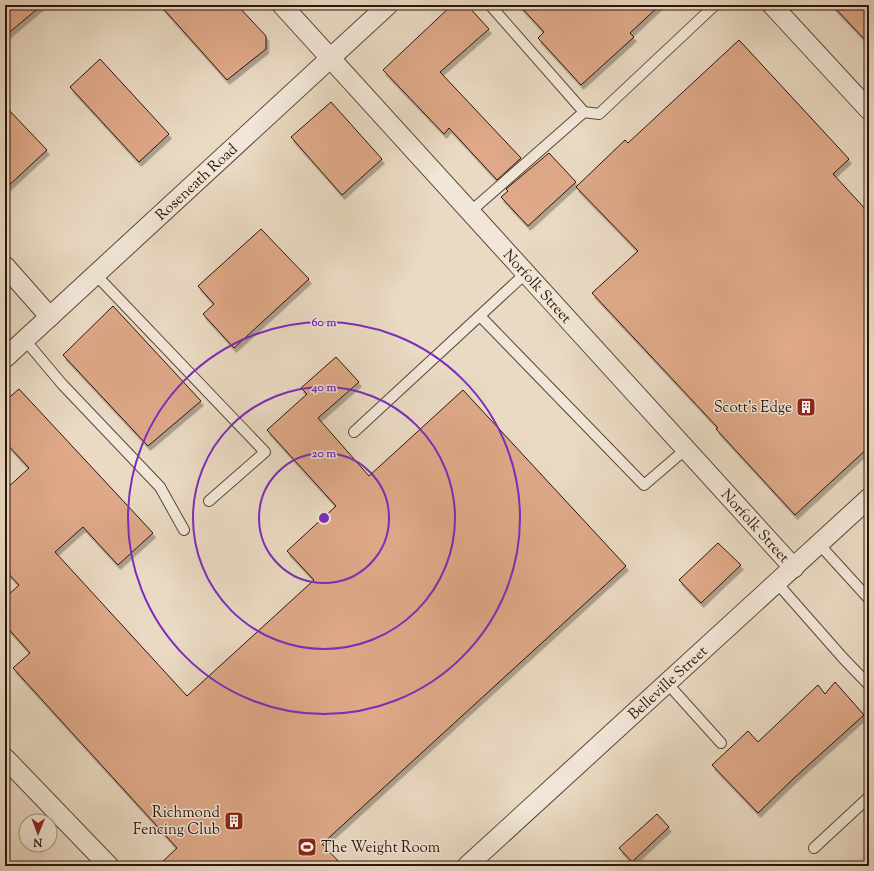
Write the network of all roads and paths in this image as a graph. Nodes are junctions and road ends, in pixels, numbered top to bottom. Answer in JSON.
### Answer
{"nodes":[{"id":1,"x":282,"y":5,"type":"edge"},
{"id":2,"x":388,"y":5,"type":"edge"},
{"id":3,"x":490,"y":5,"type":"edge"},
{"id":4,"x":714,"y":5,"type":"edge"},
{"id":5,"x":772,"y":5,"type":"edge"},
{"id":6,"x":331,"y":58,"type":"junction"},
{"id":7,"x":869,"y":110,"type":"edge"},
{"id":8,"x":584,"y":112,"type":"junction"},
{"id":9,"x":470,"y":212,"type":"junction"},
{"id":10,"x":5,"y":266,"type":"edge"},
{"id":11,"x":526,"y":273,"type":"junction"},
{"id":12,"x":96,"y":275,"type":"junction"},
{"id":13,"x":480,"y":316,"type":"junction"},
{"id":14,"x":50,"y":317,"type":"junction"},
{"id":15,"x":25,"y":340,"type":"junction"},
{"id":16,"x":5,"y":358,"type":"edge"},
{"id":17,"x":354,"y":432,"type":"dead end"},
{"id":18,"x":686,"y":449,"type":"junction"},
{"id":19,"x":209,"y":501,"type":"dead end"},
{"id":20,"x":868,"y":502,"type":"edge"},
{"id":21,"x":184,"y":530,"type":"dead end"},
{"id":22,"x":819,"y":544,"type":"junction"},
{"id":23,"x":794,"y":568,"type":"junction"},
{"id":24,"x":777,"y":583,"type":"junction"},
{"id":25,"x":869,"y":598,"type":"edge"},
{"id":26,"x":667,"y":683,"type":"junction"},
{"id":27,"x":869,"y":685,"type":"edge"},
{"id":28,"x":722,"y":742,"type":"dead end"},
{"id":29,"x":5,"y":758,"type":"edge"},
{"id":30,"x":869,"y":797,"type":"edge"},
{"id":31,"x":814,"y":848,"type":"dead end"},
{"id":32,"x":109,"y":866,"type":"edge"},
{"id":33,"x":467,"y":866,"type":"edge"}],
"edges":[{"from":1,"to":6,"type":"street","name":"Norfolk Street"},
{"from":2,"to":6,"type":"street","name":"Roseneath Road"},
{"from":3,"to":8,"type":"lane"},
{"from":4,"to":8,"type":"lane"},
{"from":5,"to":7,"type":"street"},
{"from":6,"to":9,"type":"street","name":"Norfolk Street"},
{"from":6,"to":12,"type":"street","name":"Roseneath Road"},
{"from":8,"to":9,"type":"lane"},
{"from":9,"to":11,"type":"street","name":"Norfolk Street"},
{"from":10,"to":14,"type":"street"},
{"from":11,"to":13,"type":"lane"},
{"from":11,"to":18,"type":"street","name":"Norfolk Street"},
{"from":12,"to":14,"type":"street","name":"Roseneath Road"},
{"from":12,"to":19,"type":"lane"},
{"from":13,"to":17,"type":"lane"},
{"from":13,"to":18,"type":"lane"},
{"from":14,"to":15,"type":"street","name":"Roseneath Road"},
{"from":15,"to":16,"type":"street","name":"Roseneath Road"},
{"from":15,"to":21,"type":"lane"},
{"from":18,"to":23,"type":"street","name":"Norfolk Street"},
{"from":20,"to":22,"type":"street","name":"Belleville Street"},
{"from":22,"to":23,"type":"street","name":"Belleville Street"},
{"from":22,"to":25,"type":"lane"},
{"from":23,"to":24,"type":"street","name":"Belleville Street"},
{"from":24,"to":26,"type":"street","name":"Belleville Street"},
{"from":24,"to":27,"type":"lane"},
{"from":26,"to":28,"type":"lane"},
{"from":26,"to":33,"type":"street","name":"Belleville Street"},
{"from":29,"to":32,"type":"street"},
{"from":30,"to":31,"type":"lane"}]}
